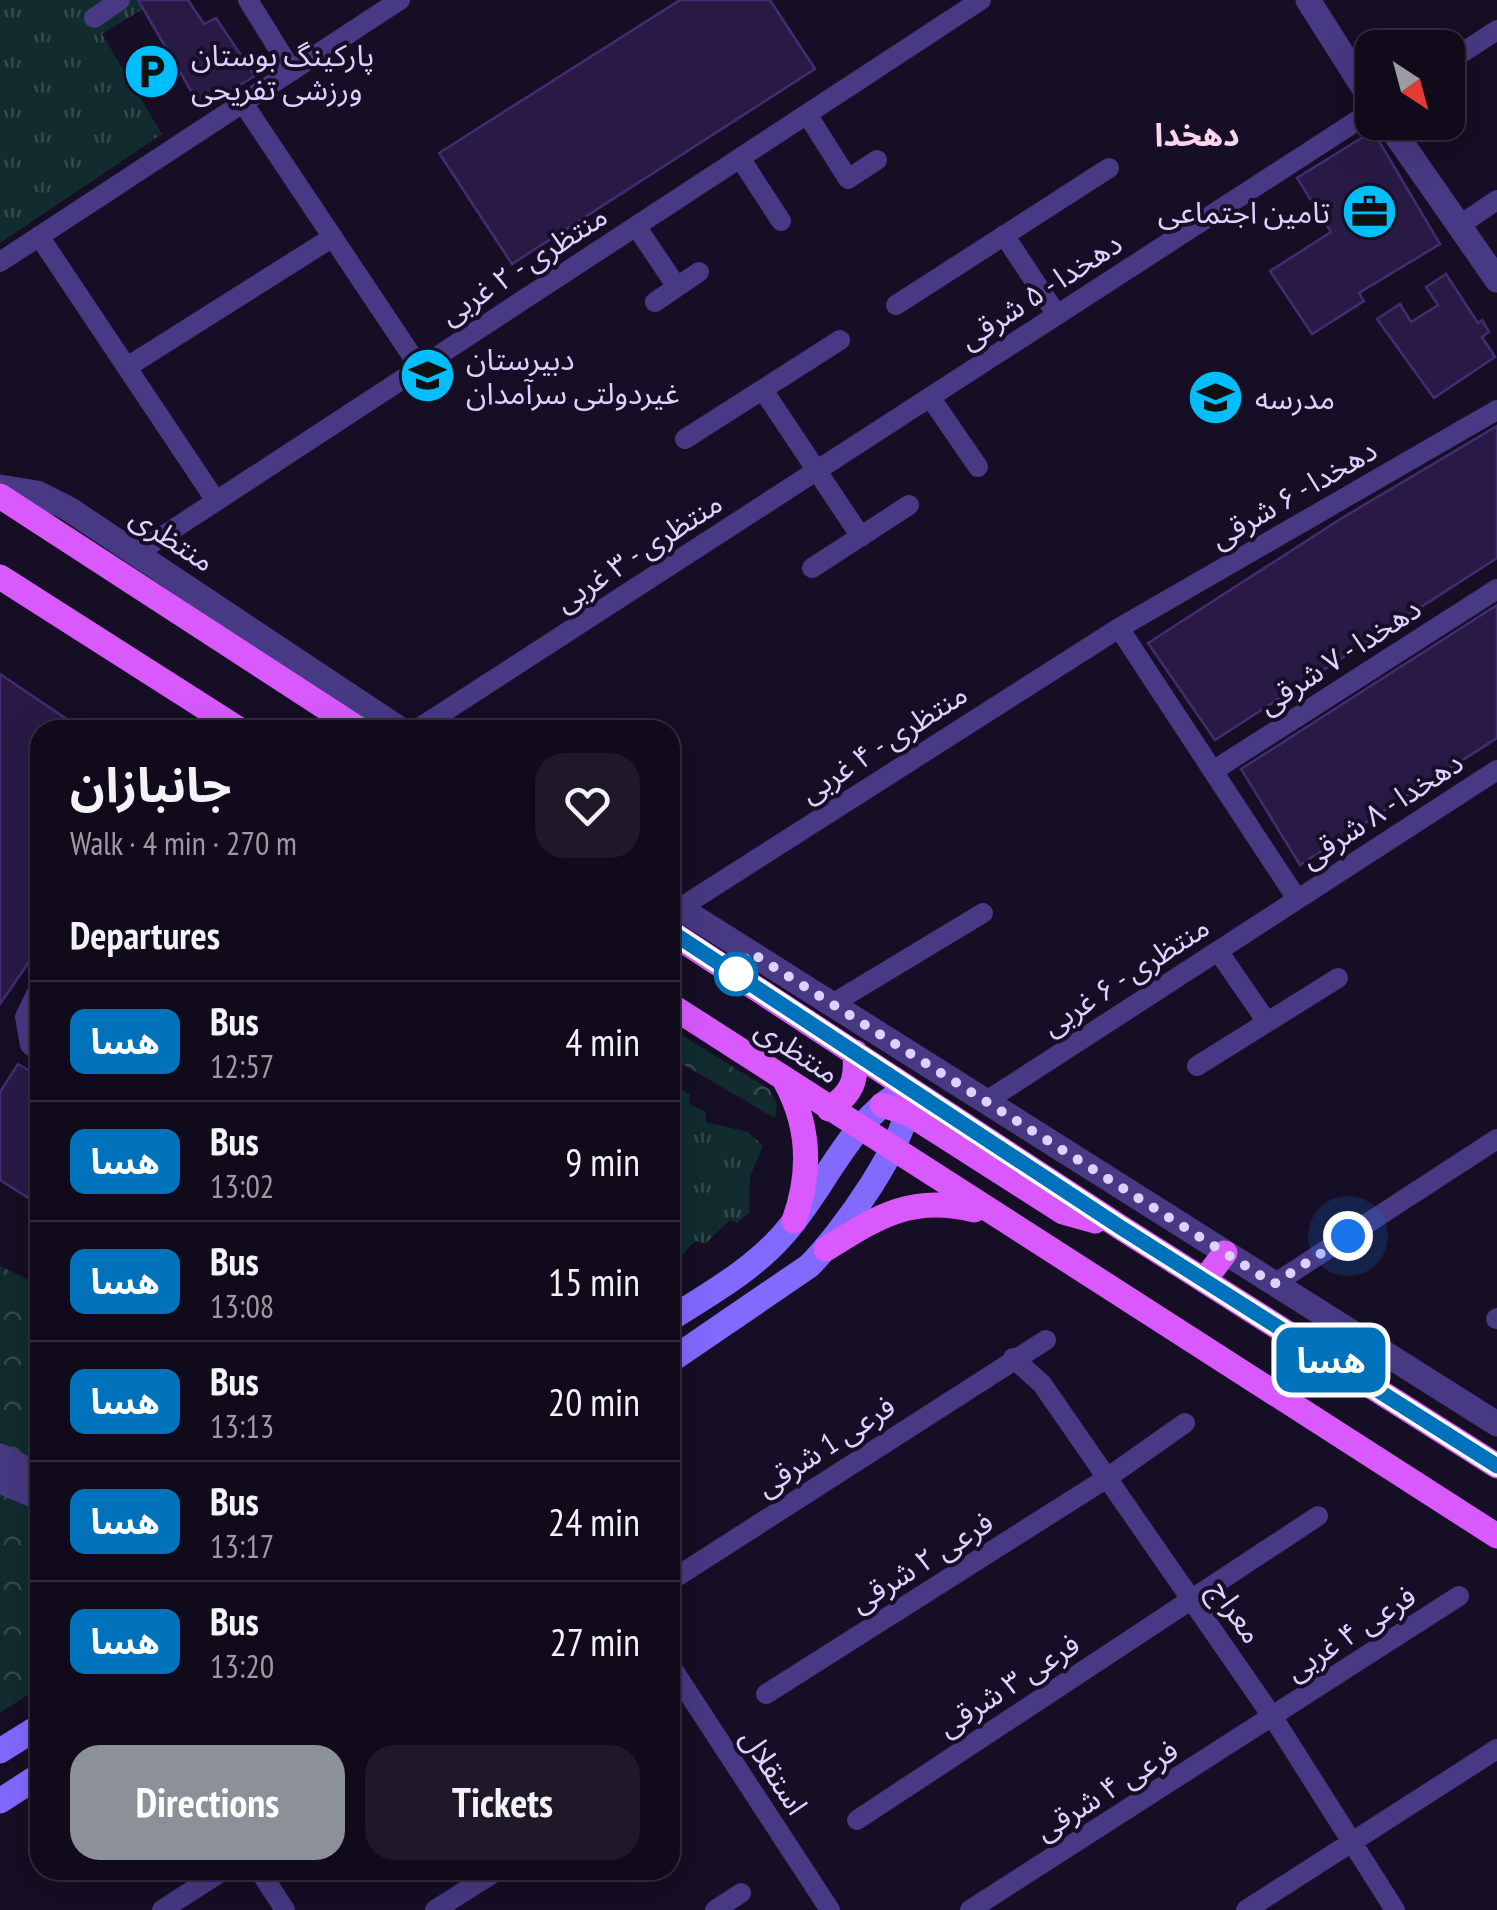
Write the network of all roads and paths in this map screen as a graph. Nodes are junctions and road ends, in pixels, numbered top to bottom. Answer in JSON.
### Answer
{"nodes":[{"id":1,"x":120,"y":0,"type":"edge"},
{"id":2,"x":248,"y":0,"type":"edge"},
{"id":3,"x":400,"y":0,"type":"edge"},
{"id":4,"x":981,"y":0,"type":"edge"},
{"id":5,"x":1308,"y":0,"type":"edge"},
{"id":6,"x":94,"y":18,"type":"dead end"},
{"id":7,"x":1497,"y":30,"type":"edge"},
{"id":8,"x":1465,"y":51,"type":"edge"},
{"id":9,"x":292,"y":71,"type":"junction"},
{"id":10,"x":1355,"y":74,"type":"edge"},
{"id":11,"x":243,"y":103,"type":"junction"},
{"id":12,"x":807,"y":114,"type":"junction"},
{"id":13,"x":1355,"y":121,"type":"edge"},
{"id":14,"x":1400,"y":140,"type":"edge"},
{"id":15,"x":740,"y":158,"type":"junction"},
{"id":16,"x":877,"y":160,"type":"dead end"},
{"id":17,"x":1108,"y":168,"type":"dead end"},
{"id":18,"x":1497,"y":200,"type":"edge"},
{"id":19,"x":781,"y":221,"type":"dead end"},
{"id":20,"x":1460,"y":225,"type":"junction"},
{"id":21,"x":636,"y":226,"type":"junction"},
{"id":22,"x":1004,"y":235,"type":"junction"},
{"id":23,"x":39,"y":236,"type":"junction"},
{"id":24,"x":333,"y":237,"type":"junction"},
{"id":25,"x":0,"y":262,"type":"edge"},
{"id":26,"x":699,"y":272,"type":"dead end"},
{"id":27,"x":1497,"y":280,"type":"edge"},
{"id":28,"x":677,"y":287,"type":"junction"},
{"id":29,"x":655,"y":302,"type":"dead end"},
{"id":30,"x":896,"y":305,"type":"dead end"},
{"id":31,"x":1056,"y":315,"type":"junction"},
{"id":32,"x":840,"y":340,"type":"dead end"},
{"id":33,"x":126,"y":367,"type":"junction"},
{"id":34,"x":420,"y":368,"type":"junction"},
{"id":35,"x":763,"y":390,"type":"junction"},
{"id":36,"x":930,"y":397,"type":"junction"},
{"id":37,"x":1497,"y":410,"type":"edge"},
{"id":38,"x":892,"y":422,"type":"joint"},
{"id":39,"x":685,"y":439,"type":"dead end"},
{"id":40,"x":978,"y":467,"type":"dead end"},
{"id":41,"x":816,"y":471,"type":"junction"},
{"id":42,"x":0,"y":487,"type":"edge"},
{"id":43,"x":0,"y":496,"type":"edge"},
{"id":44,"x":216,"y":501,"type":"junction"},
{"id":45,"x":910,"y":506,"type":"dead end"},
{"id":46,"x":861,"y":537,"type":"junction"},
{"id":47,"x":138,"y":553,"type":"junction"},
{"id":48,"x":812,"y":568,"type":"dead end"},
{"id":49,"x":0,"y":577,"type":"edge"},
{"id":50,"x":1497,"y":589,"type":"edge"},
{"id":51,"x":1119,"y":628,"type":"junction"},
{"id":52,"x":214,"y":720,"type":"edge"},
{"id":53,"x":345,"y":720,"type":"edge"},
{"id":54,"x":387,"y":720,"type":"edge"},
{"id":55,"x":431,"y":720,"type":"edge"},
{"id":56,"x":1497,"y":770,"type":"edge"},
{"id":57,"x":1213,"y":772,"type":"junction"},
{"id":58,"x":1297,"y":900,"type":"junction"},
{"id":59,"x":680,"y":910,"type":"edge"},
{"id":60,"x":983,"y":913,"type":"dead end"},
{"id":61,"x":680,"y":918,"type":"edge"},
{"id":62,"x":680,"y":919,"type":"edge"},
{"id":63,"x":1218,"y":951,"type":"junction"},
{"id":64,"x":1338,"y":978,"type":"dead end"},
{"id":65,"x":832,"y":1004,"type":"junction"},
{"id":66,"x":30,"y":1006,"type":"edge"},
{"id":67,"x":680,"y":1011,"type":"edge"},
{"id":68,"x":1268,"y":1022,"type":"junction"},
{"id":69,"x":30,"y":1046,"type":"edge"},
{"id":70,"x":855,"y":1052,"type":"junction"},
{"id":71,"x":1196,"y":1066,"type":"dead end"},
{"id":72,"x":782,"y":1077,"type":"junction"},
{"id":73,"x":909,"y":1097,"type":"junction"},
{"id":74,"x":985,"y":1102,"type":"junction"},
{"id":75,"x":829,"y":1109,"type":"junction"},
{"id":76,"x":858,"y":1128,"type":"junction"},
{"id":77,"x":1497,"y":1139,"type":"edge"},
{"id":78,"x":890,"y":1150,"type":"junction"},
{"id":79,"x":986,"y":1162,"type":"junction"},
{"id":80,"x":964,"y":1195,"type":"junction"},
{"id":81,"x":854,"y":1213,"type":"junction"},
{"id":82,"x":999,"y":1217,"type":"junction"},
{"id":83,"x":1120,"y":1227,"type":"junction"},
{"id":84,"x":787,"y":1230,"type":"junction"},
{"id":85,"x":826,"y":1249,"type":"junction"},
{"id":86,"x":1225,"y":1254,"type":"junction"},
{"id":87,"x":1206,"y":1280,"type":"junction"},
{"id":88,"x":1274,"y":1284,"type":"junction"},
{"id":89,"x":680,"y":1313,"type":"edge"},
{"id":90,"x":1046,"y":1340,"type":"dead end"},
{"id":91,"x":680,"y":1353,"type":"edge"},
{"id":92,"x":1013,"y":1358,"type":"junction"},
{"id":93,"x":1185,"y":1423,"type":"dead end"},
{"id":94,"x":1497,"y":1424,"type":"edge"},
{"id":95,"x":0,"y":1456,"type":"edge"},
{"id":96,"x":1497,"y":1466,"type":"edge"},
{"id":97,"x":30,"y":1471,"type":"edge"},
{"id":98,"x":1107,"y":1478,"type":"junction"},
{"id":99,"x":0,"y":1481,"type":"edge"},
{"id":100,"x":30,"y":1494,"type":"edge"},
{"id":101,"x":1318,"y":1516,"type":"dead end"},
{"id":102,"x":1497,"y":1536,"type":"edge"},
{"id":103,"x":680,"y":1575,"type":"edge"},
{"id":104,"x":1459,"y":1596,"type":"dead end"},
{"id":105,"x":1192,"y":1598,"type":"junction"},
{"id":106,"x":680,"y":1680,"type":"edge"},
{"id":107,"x":766,"y":1694,"type":"dead end"},
{"id":108,"x":1274,"y":1718,"type":"junction"},
{"id":109,"x":30,"y":1732,"type":"edge"},
{"id":110,"x":1497,"y":1749,"type":"edge"},
{"id":111,"x":0,"y":1752,"type":"edge"},
{"id":112,"x":30,"y":1782,"type":"edge"},
{"id":113,"x":0,"y":1801,"type":"edge"},
{"id":114,"x":857,"y":1820,"type":"dead end"},
{"id":115,"x":1353,"y":1841,"type":"junction"},
{"id":116,"x":208,"y":1880,"type":"edge"},
{"id":117,"x":266,"y":1880,"type":"edge"},
{"id":118,"x":482,"y":1880,"type":"edge"},
{"id":119,"x":741,"y":1892,"type":"dead end"},
{"id":120,"x":162,"y":1910,"type":"edge"},
{"id":121,"x":285,"y":1910,"type":"edge"},
{"id":122,"x":435,"y":1910,"type":"edge"},
{"id":123,"x":715,"y":1910,"type":"edge"},
{"id":124,"x":830,"y":1910,"type":"edge"},
{"id":125,"x":970,"y":1910,"type":"edge"},
{"id":126,"x":1246,"y":1910,"type":"edge"},
{"id":127,"x":1396,"y":1910,"type":"edge"}],
"edges":[{"from":1,"to":6,"type":"street"},
{"from":2,"to":9,"type":"street"},
{"from":3,"to":9,"type":"street"},
{"from":4,"to":12,"type":"street","name":"منتظری - ۲ غربی"},
{"from":5,"to":10,"type":"street"},
{"from":7,"to":8,"type":"street"},
{"from":9,"to":11,"type":"street"},
{"from":11,"to":23,"type":"street"},
{"from":11,"to":24,"type":"street"},
{"from":12,"to":15,"type":"street","name":"منتظری - ۲ غربی"},
{"from":12,"to":16,"type":"street"},
{"from":13,"to":31,"type":"street","name":"دهخدا - ۵ شرقی"},
{"from":14,"to":20,"type":"street"},
{"from":15,"to":19,"type":"street"},
{"from":15,"to":21,"type":"street","name":"منتظری - ۲ غربی"},
{"from":17,"to":22,"type":"street"},
{"from":18,"to":20,"type":"street"},
{"from":20,"to":27,"type":"street"},
{"from":21,"to":28,"type":"street"},
{"from":21,"to":34,"type":"street","name":"منتظری - ۲ غربی"},
{"from":22,"to":30,"type":"street"},
{"from":22,"to":31,"type":"street"},
{"from":23,"to":25,"type":"street"},
{"from":23,"to":33,"type":"street"},
{"from":24,"to":33,"type":"street"},
{"from":24,"to":34,"type":"street"},
{"from":26,"to":28,"type":"street"},
{"from":28,"to":29,"type":"street"},
{"from":31,"to":36,"type":"street","name":"دهخدا - ۵ شرقی"},
{"from":32,"to":35,"type":"street"},
{"from":33,"to":44,"type":"street"},
{"from":34,"to":44,"type":"street","name":"منتظری - ۲ غربی"},
{"from":35,"to":39,"type":"street"},
{"from":35,"to":41,"type":"street"},
{"from":36,"to":38,"type":"street","name":"دهخدا - ۵ شرقی"},
{"from":36,"to":40,"type":"street"},
{"from":37,"to":51,"type":"street","name":"دهخدا - ۶ شرقی"},
{"from":38,"to":41,"type":"street","name":"منتظری - ۳ غربی"},
{"from":41,"to":46,"type":"street"},
{"from":41,"to":55,"type":"street","name":"منتظری - ۳ غربی"},
{"from":42,"to":47,"type":"street","name":"منتظری"},
{"from":43,"to":53,"type":"main road","name":"منتظری"},
{"from":44,"to":47,"type":"street","name":"منتظری - ۲ غربی"},
{"from":45,"to":46,"type":"street"},
{"from":46,"to":48,"type":"street"},
{"from":47,"to":54,"type":"street","name":"منتظری"},
{"from":49,"to":52,"type":"main road"},
{"from":50,"to":57,"type":"street","name":"دهخدا - ۷ شرقی"},
{"from":51,"to":57,"type":"street"},
{"from":51,"to":59,"type":"street","name":"منتظری - ۴ غربی"},
{"from":56,"to":58,"type":"street","name":"دهخدا - ۸ شرقی"},
{"from":57,"to":58,"type":"street"},
{"from":58,"to":63,"type":"street","name":"منتظری - ۶ غربی"},
{"from":60,"to":65,"type":"street"},
{"from":61,"to":65,"type":"street","name":"منتظری"},
{"from":62,"to":70,"type":"main road","name":"منتظری"},
{"from":63,"to":68,"type":"street"},
{"from":63,"to":74,"type":"street","name":"منتظری - ۶ غربی"},
{"from":64,"to":68,"type":"street"},
{"from":65,"to":74,"type":"street","name":"منتظری"},
{"from":66,"to":69,"type":"street"},
{"from":67,"to":72,"type":"main road","name":"منتظری"},
{"from":68,"to":71,"type":"street"},
{"from":70,"to":73,"type":"main road","name":"منتظری"},
{"from":70,"to":75,"type":"main road"},
{"from":72,"to":75,"type":"main road","name":"منتظری"},
{"from":72,"to":84,"type":"main road"},
{"from":73,"to":76,"type":"main road"},
{"from":73,"to":78,"type":"main road"},
{"from":73,"to":79,"type":"main road"},
{"from":73,"to":83,"type":"main road","name":"منتظری"},
{"from":74,"to":86,"type":"street","name":"منتظری"},
{"from":75,"to":76,"type":"main road","name":"منتظری"},
{"from":76,"to":78,"type":"main road","name":"منتظری"},
{"from":76,"to":84,"type":"main road"},
{"from":77,"to":88,"type":"street"},
{"from":78,"to":80,"type":"main road","name":"منتظری"},
{"from":78,"to":81,"type":"main road"},
{"from":79,"to":80,"type":"main road"},
{"from":79,"to":83,"type":"main road"},
{"from":80,"to":82,"type":"main road","name":"منتظری"},
{"from":81,"to":84,"type":"main road"},
{"from":81,"to":85,"type":"main road"},
{"from":82,"to":85,"type":"main road"},
{"from":82,"to":102,"type":"main road","name":"منتظری"},
{"from":83,"to":87,"type":"main road","name":"منتظری"},
{"from":84,"to":89,"type":"main road"},
{"from":85,"to":91,"type":"main road"},
{"from":86,"to":87,"type":"main road"},
{"from":86,"to":88,"type":"street","name":"منتظری"},
{"from":87,"to":96,"type":"main road","name":"منتظری"},
{"from":88,"to":94,"type":"street","name":"منتظری"},
{"from":90,"to":92,"type":"street","name":"فرعی 1 شرقی"},
{"from":92,"to":98,"type":"street","name":"معراج"},
{"from":92,"to":103,"type":"street","name":"فرعی 1 شرقی"},
{"from":93,"to":98,"type":"street","name":"فرعی ۲ شرقی"},
{"from":95,"to":97,"type":"street"},
{"from":98,"to":105,"type":"street","name":"معراج"},
{"from":98,"to":107,"type":"street","name":"فرعی ۲ شرقی"},
{"from":99,"to":100,"type":"street"},
{"from":101,"to":105,"type":"street","name":"فرعی ۳ شرقی"},
{"from":104,"to":108,"type":"street","name":"فرعی ۴ غربی"},
{"from":105,"to":108,"type":"street","name":"معراج"},
{"from":105,"to":114,"type":"street","name":"فرعی ۳ شرقی"},
{"from":106,"to":124,"type":"street","name":"استقلال"},
{"from":108,"to":115,"type":"street","name":"معراج"},
{"from":108,"to":125,"type":"street","name":"فرعی ۴ شرقی"},
{"from":109,"to":111,"type":"main road"},
{"from":110,"to":115,"type":"street"},
{"from":112,"to":113,"type":"main road"},
{"from":115,"to":126,"type":"street"},
{"from":115,"to":127,"type":"street","name":"معراج"},
{"from":116,"to":120,"type":"street"},
{"from":117,"to":121,"type":"street"},
{"from":118,"to":122,"type":"street"},
{"from":119,"to":123,"type":"street"}]}
